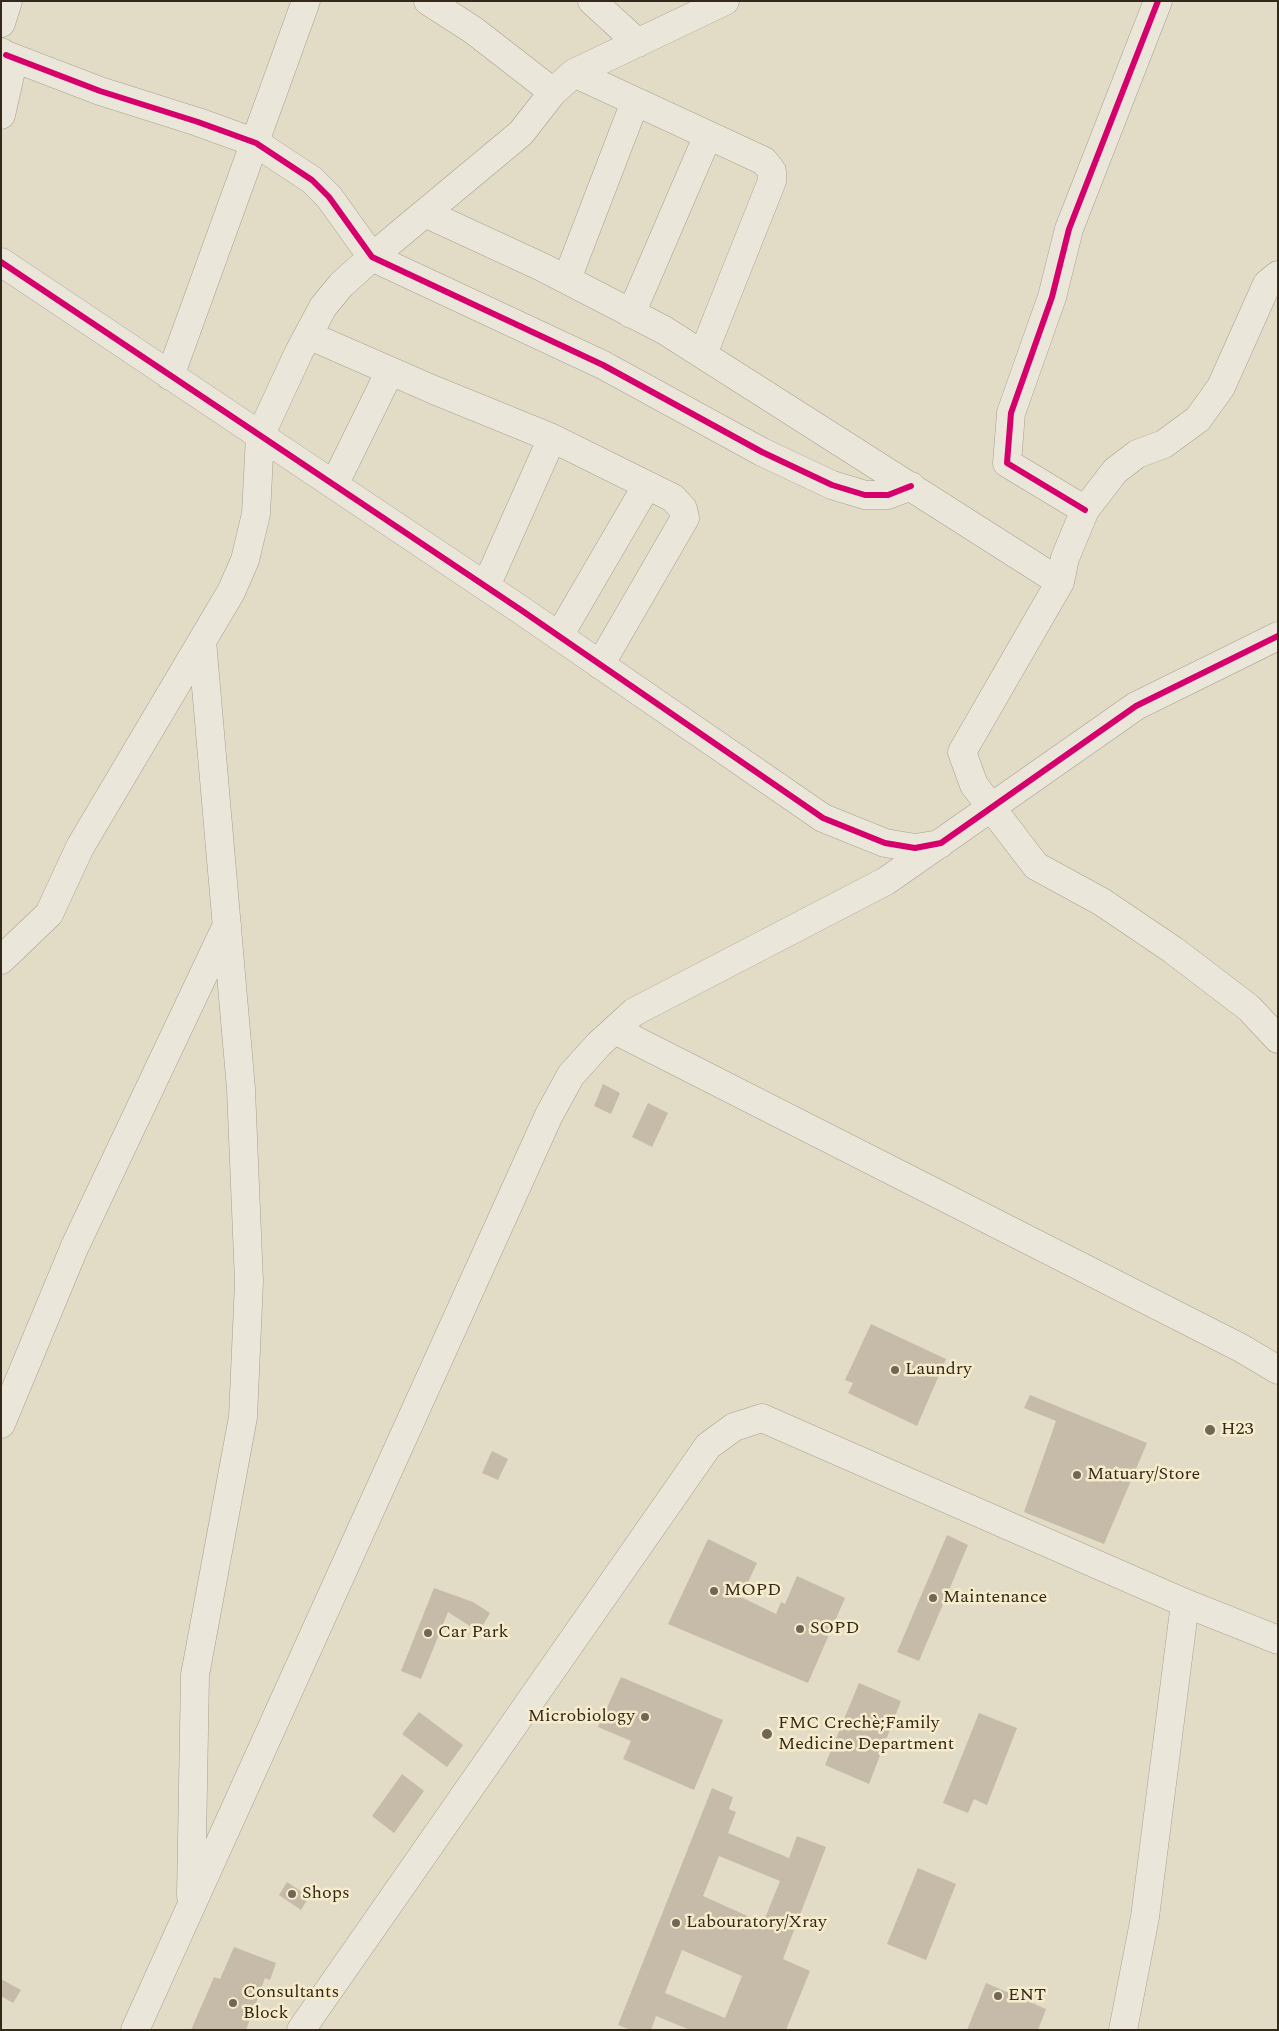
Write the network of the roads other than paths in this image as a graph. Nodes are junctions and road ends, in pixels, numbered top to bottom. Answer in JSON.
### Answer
{"nodes":[{"id":1,"x":8,"y":1,"type":"edge"},
{"id":2,"x":306,"y":1,"type":"edge"},
{"id":3,"x":428,"y":1,"type":"edge"},
{"id":4,"x":592,"y":1,"type":"edge"},
{"id":5,"x":725,"y":1,"type":"edge"},
{"id":6,"x":1158,"y":1,"type":"edge"},
{"id":7,"x":1,"y":23,"type":"edge"},
{"id":8,"x":638,"y":42,"type":"junction"},
{"id":9,"x":4,"y":54,"type":"edge"},
{"id":10,"x":574,"y":73,"type":"junction"},
{"id":11,"x":553,"y":92,"type":"junction"},
{"id":12,"x":635,"y":102,"type":"junction"},
{"id":13,"x":1,"y":115,"type":"edge"},
{"id":14,"x":708,"y":135,"type":"junction"},
{"id":15,"x":256,"y":143,"type":"junction"},
{"id":16,"x":425,"y":213,"type":"junction"},
{"id":17,"x":372,"y":257,"type":"junction"},
{"id":18,"x":1,"y":262,"type":"edge"},
{"id":19,"x":1278,"y":275,"type":"edge"},
{"id":20,"x":567,"y":279,"type":"junction"},
{"id":21,"x":631,"y":314,"type":"junction"},
{"id":22,"x":308,"y":335,"type":"junction"},
{"id":23,"x":703,"y":354,"type":"junction"},
{"id":24,"x":390,"y":371,"type":"junction"},
{"id":25,"x":170,"y":376,"type":"junction"},
{"id":26,"x":260,"y":436,"type":"junction"},
{"id":27,"x":552,"y":438,"type":"junction"},
{"id":28,"x":334,"y":485,"type":"junction"},
{"id":29,"x":647,"y":485,"type":"junction"},
{"id":30,"x":910,"y":486,"type":"junction"},
{"id":31,"x":1085,"y":510,"type":"junction"},
{"id":32,"x":1060,"y":582,"type":"junction"},
{"id":33,"x":486,"y":586,"type":"junction"},
{"id":34,"x":558,"y":636,"type":"junction"},
{"id":35,"x":1278,"y":636,"type":"edge"},
{"id":36,"x":202,"y":641,"type":"junction"},
{"id":37,"x":600,"y":665,"type":"junction"},
{"id":38,"x":991,"y":808,"type":"junction"},
{"id":39,"x":941,"y":843,"type":"junction"},
{"id":40,"x":228,"y":924,"type":"junction"},
{"id":41,"x":1,"y":960,"type":"edge"},
{"id":42,"x":616,"y":1030,"type":"junction"},
{"id":43,"x":1278,"y":1039,"type":"edge"},
{"id":44,"x":1278,"y":1370,"type":"edge"},
{"id":45,"x":1,"y":1424,"type":"edge"},
{"id":46,"x":1185,"y":1603,"type":"junction"},
{"id":47,"x":1278,"y":1640,"type":"edge"},
{"id":48,"x":191,"y":1906,"type":"junction"},
{"id":49,"x":135,"y":2030,"type":"edge"},
{"id":50,"x":301,"y":2030,"type":"edge"},
{"id":51,"x":1122,"y":2030,"type":"edge"}],
"edges":[{"from":1,"to":7,"type":"street"},
{"from":2,"to":15,"type":"street"},
{"from":3,"to":11,"type":"street"},
{"from":4,"to":8,"type":"street"},
{"from":5,"to":8,"type":"street"},
{"from":6,"to":31,"type":"street"},
{"from":8,"to":10,"type":"street"},
{"from":9,"to":13,"type":"street"},
{"from":9,"to":15,"type":"street"},
{"from":10,"to":11,"type":"street"},
{"from":10,"to":12,"type":"street"},
{"from":11,"to":16,"type":"street"},
{"from":12,"to":14,"type":"street"},
{"from":12,"to":20,"type":"street"},
{"from":14,"to":21,"type":"street"},
{"from":14,"to":23,"type":"street"},
{"from":15,"to":17,"type":"street"},
{"from":15,"to":25,"type":"street"},
{"from":16,"to":17,"type":"street"},
{"from":16,"to":20,"type":"street"},
{"from":17,"to":22,"type":"street"},
{"from":17,"to":30,"type":"street"},
{"from":18,"to":25,"type":"street"},
{"from":19,"to":31,"type":"street"},
{"from":20,"to":21,"type":"street"},
{"from":21,"to":23,"type":"street"},
{"from":22,"to":24,"type":"street"},
{"from":22,"to":26,"type":"street"},
{"from":23,"to":30,"type":"street"},
{"from":24,"to":27,"type":"street"},
{"from":24,"to":28,"type":"street"},
{"from":25,"to":26,"type":"street"},
{"from":26,"to":28,"type":"street"},
{"from":26,"to":36,"type":"street"},
{"from":27,"to":29,"type":"street"},
{"from":27,"to":33,"type":"street"},
{"from":28,"to":33,"type":"street"},
{"from":29,"to":34,"type":"street"},
{"from":29,"to":37,"type":"street"},
{"from":30,"to":32,"type":"street"},
{"from":31,"to":32,"type":"street"},
{"from":32,"to":38,"type":"street"},
{"from":33,"to":34,"type":"street"},
{"from":34,"to":37,"type":"street"},
{"from":35,"to":38,"type":"street"},
{"from":36,"to":40,"type":"street"},
{"from":36,"to":41,"type":"street"},
{"from":37,"to":39,"type":"street"},
{"from":38,"to":39,"type":"street"},
{"from":38,"to":43,"type":"street"},
{"from":39,"to":42,"type":"street"},
{"from":40,"to":45,"type":"street"},
{"from":40,"to":48,"type":"street"},
{"from":42,"to":44,"type":"street"},
{"from":42,"to":48,"type":"street"},
{"from":46,"to":47,"type":"street"},
{"from":46,"to":50,"type":"street"},
{"from":46,"to":51,"type":"street"},
{"from":48,"to":49,"type":"street"}]}
